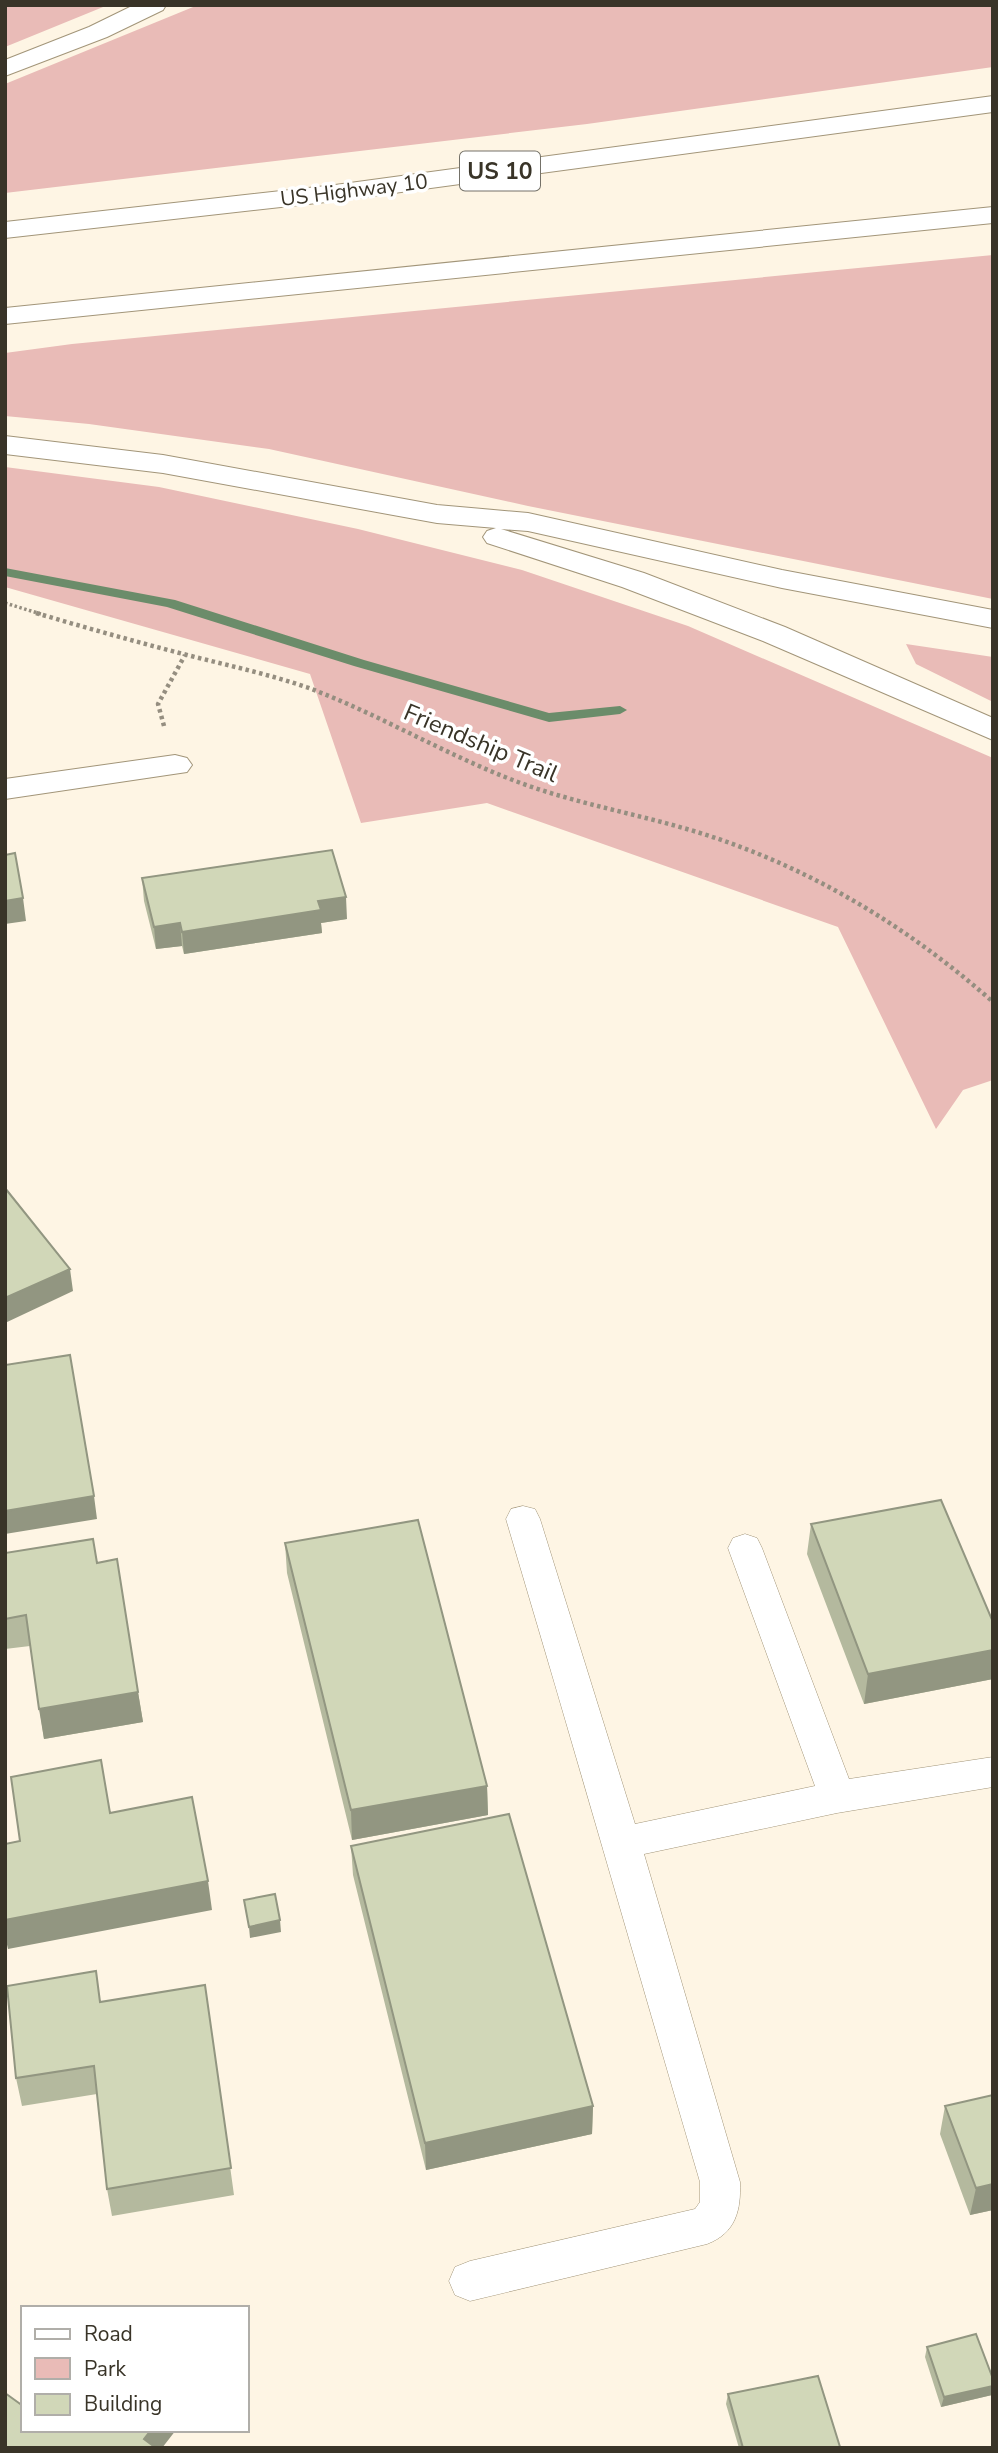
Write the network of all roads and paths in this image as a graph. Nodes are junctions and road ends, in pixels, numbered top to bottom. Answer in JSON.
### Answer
{"nodes":[{"id":1,"x":154,"y":5,"type":"edge"},
{"id":2,"x":5,"y":69,"type":"edge"},
{"id":3,"x":993,"y":104,"type":"edge"},
{"id":4,"x":993,"y":215,"type":"edge"},
{"id":5,"x":5,"y":230,"type":"edge"},
{"id":6,"x":5,"y":316,"type":"edge"},
{"id":7,"x":5,"y":445,"type":"edge"},
{"id":8,"x":437,"y":514,"type":"junction"},
{"id":9,"x":5,"y":603,"type":"edge"},
{"id":10,"x":993,"y":620,"type":"edge"},
{"id":11,"x":186,"y":655,"type":"junction"},
{"id":12,"x":993,"y":730,"type":"edge"},
{"id":13,"x":175,"y":765,"type":"joint"},
{"id":14,"x":5,"y":789,"type":"edge"},
{"id":15,"x":993,"y":1002,"type":"edge"},
{"id":16,"x":523,"y":1519,"type":"dead end"},
{"id":17,"x":745,"y":1548,"type":"dead end"},
{"id":18,"x":993,"y":1772,"type":"edge"},
{"id":19,"x":837,"y":1797,"type":"junction"},
{"id":20,"x":622,"y":1843,"type":"junction"},
{"id":21,"x":470,"y":2281,"type":"dead end"}],
"edges":[{"from":1,"to":2,"type":"main road"},
{"from":3,"to":5,"type":"main road","name":"US Highway 10","number":"US 10"},
{"from":4,"to":6,"type":"main road"},
{"from":7,"to":8,"type":"main road"},
{"from":8,"to":10,"type":"main road"},
{"from":8,"to":12,"type":"main road"},
{"from":9,"to":11,"type":"path","name":"Friendship Trail"},
{"from":11,"to":13,"type":"path"},
{"from":11,"to":15,"type":"path","name":"Friendship Trail"},
{"from":13,"to":14,"type":"main road"},
{"from":16,"to":20,"type":"lane"},
{"from":17,"to":19,"type":"lane"},
{"from":18,"to":19,"type":"lane"},
{"from":19,"to":20,"type":"lane"},
{"from":20,"to":21,"type":"lane"}]}
